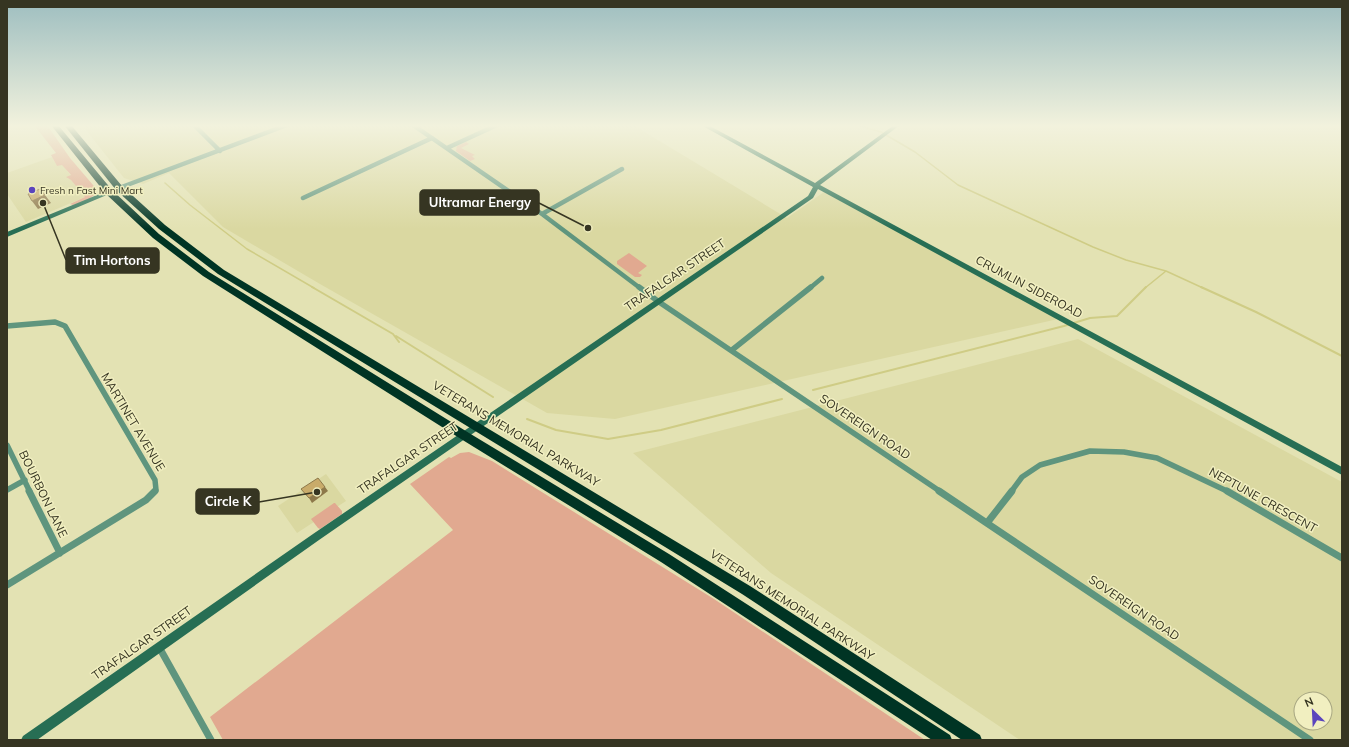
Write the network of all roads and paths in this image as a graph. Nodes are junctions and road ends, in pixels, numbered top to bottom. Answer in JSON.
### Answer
{"nodes":[{"id":1,"x":86,"y":160,"type":"edge"},
{"id":2,"x":92,"y":160,"type":"edge"},
{"id":3,"x":196,"y":160,"type":"edge"},
{"id":4,"x":385,"y":160,"type":"edge"},
{"id":5,"x":464,"y":160,"type":"edge"},
{"id":6,"x":768,"y":160,"type":"edge"},
{"id":7,"x":851,"y":160,"type":"edge"},
{"id":8,"x":622,"y":169,"type":"dead end"},
{"id":9,"x":816,"y":186,"type":"junction"},
{"id":10,"x":114,"y":190,"type":"junction"},
{"id":11,"x":303,"y":198,"type":"dead end"},
{"id":12,"x":542,"y":214,"type":"junction"},
{"id":13,"x":7,"y":235,"type":"edge"},
{"id":14,"x":822,"y":278,"type":"dead end"},
{"id":15,"x":660,"y":302,"type":"junction"},
{"id":16,"x":7,"y":326,"type":"edge"},
{"id":17,"x":732,"y":350,"type":"junction"},
{"id":18,"x":477,"y":427,"type":"junction"},
{"id":19,"x":465,"y":436,"type":"junction"},
{"id":20,"x":7,"y":445,"type":"edge"},
{"id":21,"x":1342,"y":470,"type":"edge"},
{"id":22,"x":25,"y":480,"type":"junction"},
{"id":23,"x":7,"y":490,"type":"edge"},
{"id":24,"x":987,"y":523,"type":"junction"},
{"id":25,"x":60,"y":553,"type":"junction"},
{"id":26,"x":1342,"y":558,"type":"edge"},
{"id":27,"x":7,"y":584,"type":"edge"},
{"id":28,"x":159,"y":647,"type":"junction"},
{"id":29,"x":27,"y":740,"type":"edge"},
{"id":30,"x":211,"y":740,"type":"edge"},
{"id":31,"x":945,"y":740,"type":"edge"},
{"id":32,"x":975,"y":740,"type":"edge"},
{"id":33,"x":1310,"y":740,"type":"edge"}],
"edges":[{"from":1,"to":10,"type":"highway","name":"VETERANS MEMORIAL PARKWAY"},
{"from":2,"to":10,"type":"highway","name":"VETERANS MEMORIAL PARKWAY"},
{"from":3,"to":10,"type":"street"},
{"from":4,"to":11,"type":"street"},
{"from":5,"to":12,"type":"street","name":"SOVEREIGN ROAD"},
{"from":6,"to":9,"type":"main road","name":"CRUMLIN SIDEROAD"},
{"from":7,"to":9,"type":"main road","name":"TRAFALGAR STREET"},
{"from":8,"to":12,"type":"street"},
{"from":9,"to":15,"type":"main road","name":"TRAFALGAR STREET"},
{"from":9,"to":21,"type":"main road","name":"CRUMLIN SIDEROAD"},
{"from":10,"to":13,"type":"main road"},
{"from":10,"to":18,"type":"highway","name":"VETERANS MEMORIAL PARKWAY"},
{"from":10,"to":19,"type":"highway","name":"VETERANS MEMORIAL PARKWAY"},
{"from":12,"to":15,"type":"street","name":"SOVEREIGN ROAD"},
{"from":14,"to":17,"type":"street"},
{"from":15,"to":17,"type":"street","name":"SOVEREIGN ROAD"},
{"from":15,"to":18,"type":"main road","name":"TRAFALGAR STREET"},
{"from":16,"to":25,"type":"street","name":"MARTINET AVENUE"},
{"from":17,"to":24,"type":"street","name":"SOVEREIGN ROAD"},
{"from":18,"to":19,"type":"main road","name":"TRAFALGAR STREET"},
{"from":18,"to":32,"type":"highway","name":"VETERANS MEMORIAL PARKWAY"},
{"from":19,"to":28,"type":"main road","name":"TRAFALGAR STREET"},
{"from":19,"to":31,"type":"highway","name":"VETERANS MEMORIAL PARKWAY"},
{"from":20,"to":22,"type":"street","name":"BOURBON LANE"},
{"from":22,"to":23,"type":"street"},
{"from":22,"to":25,"type":"street","name":"BOURBON LANE"},
{"from":24,"to":26,"type":"street","name":"NEPTUNE CRESCENT"},
{"from":24,"to":33,"type":"street","name":"SOVEREIGN ROAD"},
{"from":25,"to":27,"type":"street","name":"MARTINET AVENUE"},
{"from":28,"to":29,"type":"main road","name":"TRAFALGAR STREET"},
{"from":28,"to":30,"type":"street"}]}
